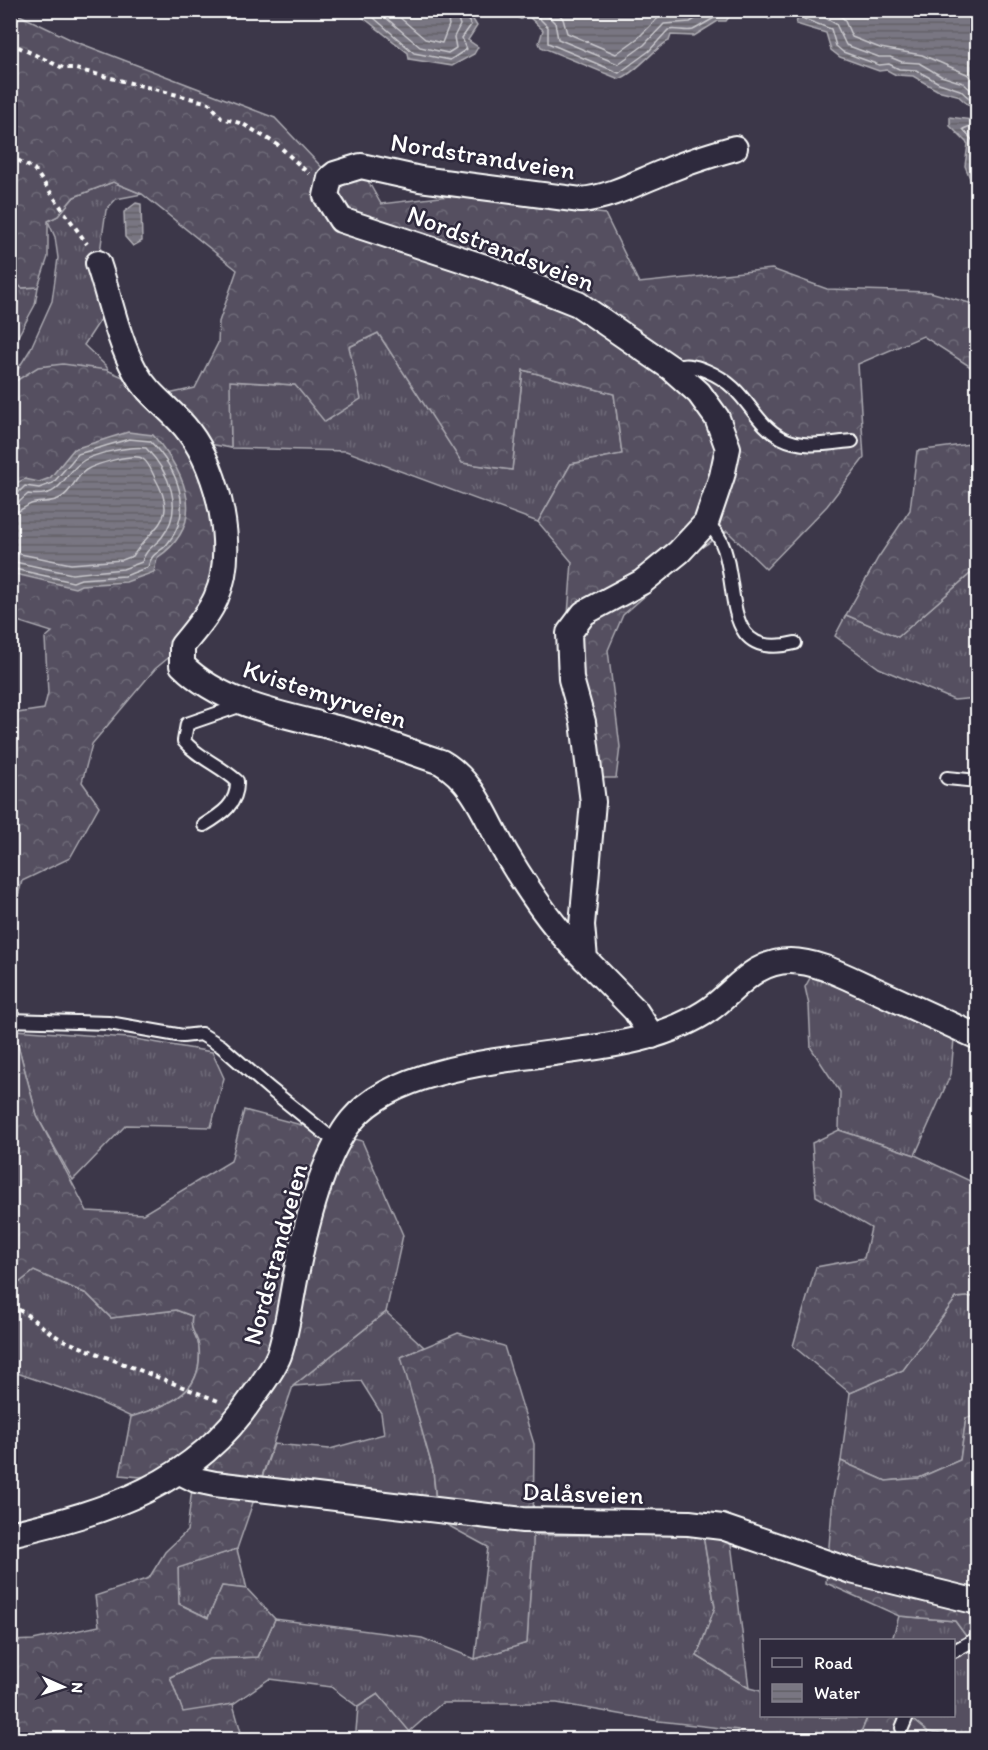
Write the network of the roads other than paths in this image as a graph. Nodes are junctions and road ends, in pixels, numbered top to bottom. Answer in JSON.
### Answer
{"nodes":[{"id":1,"x":735,"y":148,"type":"dead end"},
{"id":2,"x":329,"y":184,"type":"joint"},
{"id":3,"x":99,"y":263,"type":"road end"},
{"id":4,"x":671,"y":368,"type":"junction"},
{"id":5,"x":852,"y":441,"type":"dead end"},
{"id":6,"x":706,"y":523,"type":"junction"},
{"id":7,"x":795,"y":643,"type":"dead end"},
{"id":8,"x":246,"y":704,"type":"junction"},
{"id":9,"x":947,"y":778,"type":"dead end"},
{"id":10,"x":978,"y":781,"type":"edge"},
{"id":11,"x":204,"y":825,"type":"dead end"},
{"id":12,"x":585,"y":958,"type":"junction"},
{"id":13,"x":10,"y":1020,"type":"edge"},
{"id":14,"x":652,"y":1036,"type":"junction"},
{"id":15,"x":978,"y":1037,"type":"edge"},
{"id":16,"x":336,"y":1142,"type":"junction"},
{"id":17,"x":180,"y":1472,"type":"junction"},
{"id":18,"x":10,"y":1534,"type":"edge"},
{"id":19,"x":978,"y":1602,"type":"edge"},
{"id":20,"x":978,"y":1638,"type":"edge"},
{"id":21,"x":955,"y":1650,"type":"edge"},
{"id":22,"x":907,"y":1717,"type":"edge"},
{"id":23,"x":902,"y":1728,"type":"dead end"}],
"edges":[{"from":1,"to":2,"type":"street","name":"Nordstrandveien"},
{"from":2,"to":4,"type":"street","name":"Nordstrandsveien"},
{"from":3,"to":8,"type":"street","name":"Kvistemyrveien"},
{"from":4,"to":5,"type":"lane"},
{"from":4,"to":6,"type":"street","name":"Nordstrandsveien"},
{"from":6,"to":7,"type":"lane"},
{"from":6,"to":12,"type":"street","name":"Nordstrandsveien"},
{"from":8,"to":11,"type":"lane"},
{"from":8,"to":12,"type":"street","name":"Kvistemyrveien"},
{"from":9,"to":10,"type":"lane"},
{"from":12,"to":14,"type":"street"},
{"from":13,"to":16,"type":"lane"},
{"from":14,"to":15,"type":"street"},
{"from":14,"to":16,"type":"street","name":"Nordstrandveien"},
{"from":16,"to":17,"type":"street","name":"Nordstrandveien"},
{"from":17,"to":18,"type":"street","name":"Nordstrandveien"},
{"from":17,"to":19,"type":"street","name":"Dalåsveien"},
{"from":20,"to":21,"type":"lane"},
{"from":22,"to":23,"type":"lane"}]}
